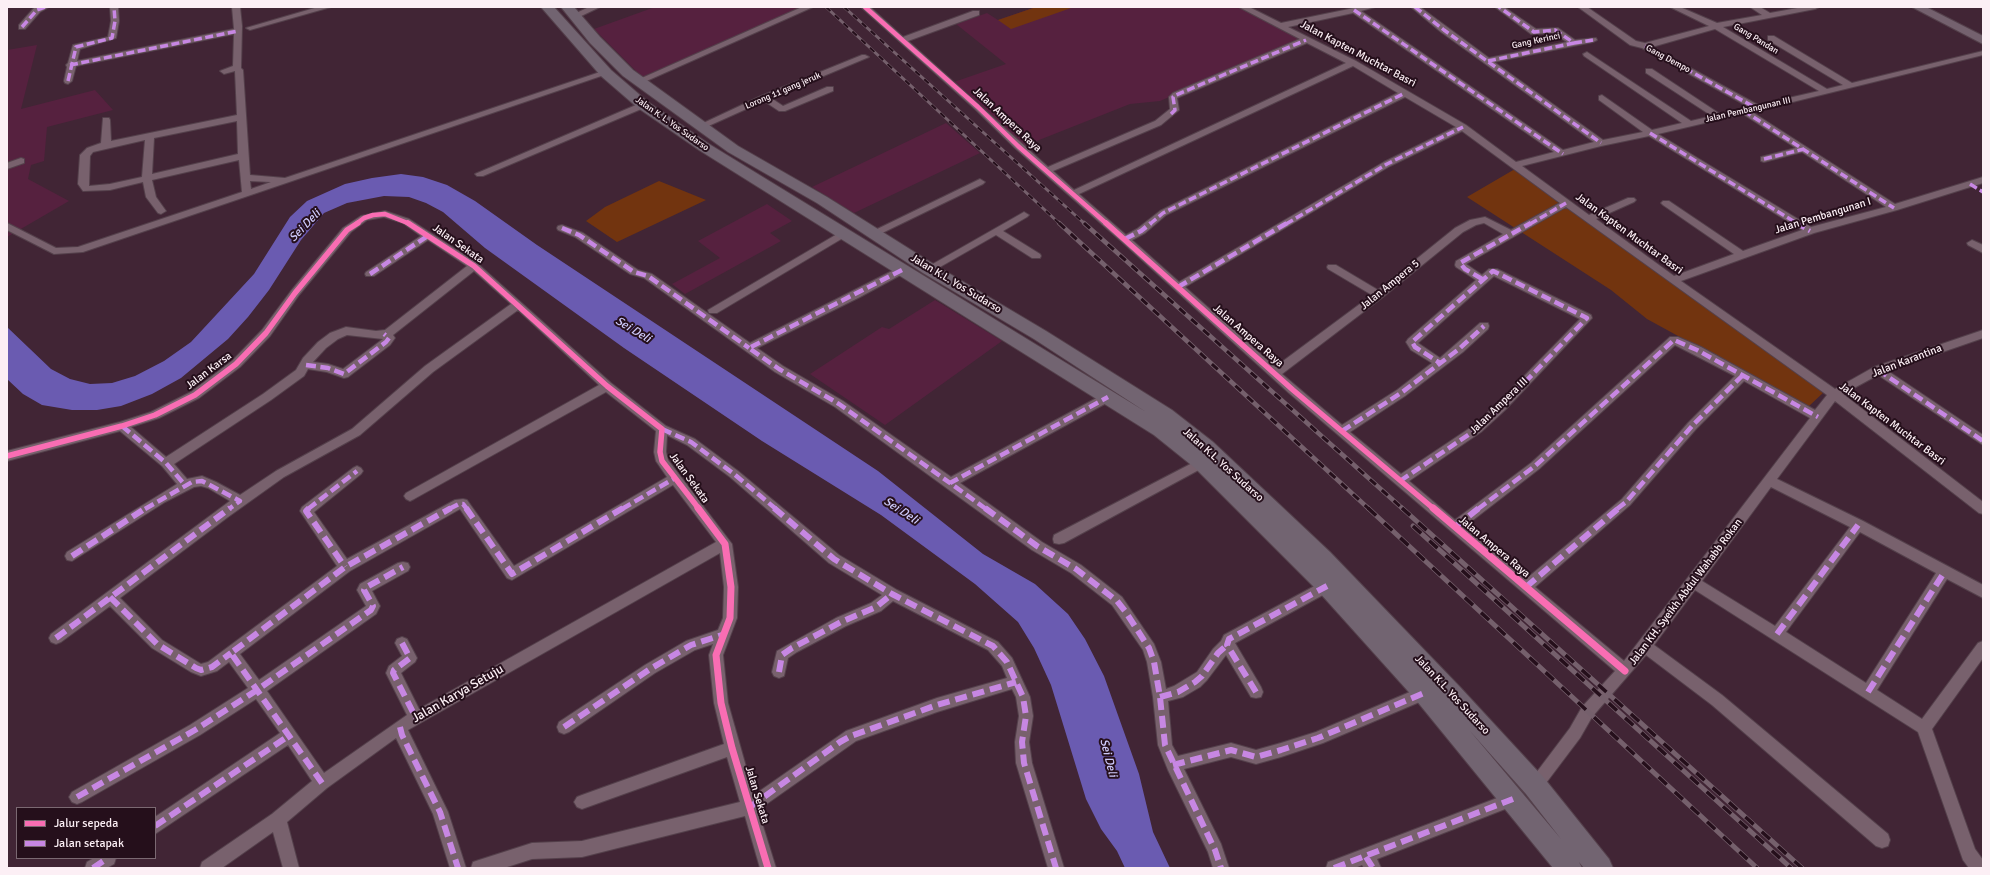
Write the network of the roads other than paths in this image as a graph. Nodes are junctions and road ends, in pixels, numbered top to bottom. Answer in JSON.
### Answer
{"nodes":[{"id":1,"x":45,"y":7,"type":"edge"},
{"id":2,"x":114,"y":7,"type":"edge"},
{"id":3,"x":236,"y":7,"type":"edge"},
{"id":4,"x":327,"y":7,"type":"edge"},
{"id":5,"x":547,"y":7,"type":"edge"},
{"id":6,"x":596,"y":7,"type":"edge"},
{"id":7,"x":810,"y":7,"type":"edge"},
{"id":8,"x":866,"y":7,"type":"edge"},
{"id":9,"x":1243,"y":7,"type":"edge"},
{"id":10,"x":1371,"y":7,"type":"edge"},
{"id":11,"x":1414,"y":7,"type":"edge"},
{"id":12,"x":1499,"y":7,"type":"edge"},
{"id":13,"x":1582,"y":7,"type":"edge"},
{"id":14,"x":1674,"y":7,"type":"edge"},
{"id":15,"x":1754,"y":7,"type":"edge"},
{"id":16,"x":1814,"y":7,"type":"edge"},
{"id":17,"x":1918,"y":7,"type":"edge"},
{"id":18,"x":1932,"y":7,"type":"edge"},
{"id":19,"x":1354,"y":10,"type":"junction"},
{"id":20,"x":571,"y":11,"type":"edge"},
{"id":21,"x":976,"y":13,"type":"dead end"},
{"id":22,"x":1769,"y":16,"type":"junction"},
{"id":23,"x":1280,"y":26,"type":"junction"},
{"id":24,"x":1716,"y":26,"type":"junction"},
{"id":25,"x":22,"y":27,"type":"dead end"},
{"id":26,"x":250,"y":28,"type":"dead end"},
{"id":27,"x":238,"y":31,"type":"junction"},
{"id":28,"x":1983,"y":33,"type":"edge"},
{"id":29,"x":1771,"y":38,"type":"dead end"},
{"id":30,"x":902,"y":40,"type":"junction"},
{"id":31,"x":1306,"y":40,"type":"junction"},
{"id":32,"x":1593,"y":40,"type":"dead end"},
{"id":33,"x":1983,"y":41,"type":"edge"},
{"id":34,"x":1574,"y":43,"type":"junction"},
{"id":35,"x":1645,"y":46,"type":"junction"},
{"id":36,"x":1983,"y":53,"type":"edge"},
{"id":37,"x":1587,"y":54,"type":"dead end"},
{"id":38,"x":865,"y":57,"type":"dead end"},
{"id":39,"x":1488,"y":61,"type":"junction"},
{"id":40,"x":1353,"y":63,"type":"junction"},
{"id":41,"x":70,"y":65,"type":"junction"},
{"id":42,"x":239,"y":70,"type":"dead end"},
{"id":43,"x":224,"y":71,"type":"dead end"},
{"id":44,"x":1649,"y":71,"type":"dead end"},
{"id":45,"x":606,"y":73,"type":"junction"},
{"id":46,"x":68,"y":81,"type":"dead end"},
{"id":47,"x":638,"y":81,"type":"junction"},
{"id":48,"x":1851,"y":86,"type":"junction"},
{"id":49,"x":830,"y":89,"type":"dead end"},
{"id":50,"x":1826,"y":92,"type":"junction"},
{"id":51,"x":1405,"y":93,"type":"junction"},
{"id":52,"x":764,"y":98,"type":"junction"},
{"id":53,"x":1602,"y":98,"type":"dead end"},
{"id":54,"x":643,"y":105,"type":"junction"},
{"id":55,"x":1756,"y":108,"type":"junction"},
{"id":56,"x":1744,"y":111,"type":"junction"},
{"id":57,"x":242,"y":117,"type":"junction"},
{"id":58,"x":1720,"y":117,"type":"junction"},
{"id":59,"x":106,"y":120,"type":"dead end"},
{"id":60,"x":1688,"y":123,"type":"junction"},
{"id":61,"x":701,"y":126,"type":"junction"},
{"id":62,"x":1463,"y":127,"type":"junction"},
{"id":63,"x":1650,"y":133,"type":"junction"},
{"id":64,"x":150,"y":136,"type":"junction"},
{"id":65,"x":1601,"y":143,"type":"junction"},
{"id":66,"x":106,"y":145,"type":"junction"},
{"id":67,"x":1804,"y":149,"type":"junction"},
{"id":68,"x":1563,"y":154,"type":"junction"},
{"id":69,"x":243,"y":156,"type":"junction"},
{"id":70,"x":1764,"y":159,"type":"dead end"},
{"id":71,"x":21,"y":161,"type":"dead end"},
{"id":72,"x":1514,"y":165,"type":"junction"},
{"id":73,"x":7,"y":166,"type":"edge"},
{"id":74,"x":1046,"y":171,"type":"junction"},
{"id":75,"x":480,"y":174,"type":"dead end"},
{"id":76,"x":147,"y":178,"type":"junction"},
{"id":77,"x":245,"y":178,"type":"junction"},
{"id":78,"x":756,"y":178,"type":"joint"},
{"id":79,"x":290,"y":180,"type":"junction"},
{"id":80,"x":1983,"y":180,"type":"edge"},
{"id":81,"x":980,"y":182,"type":"dead end"},
{"id":82,"x":1970,"y":184,"type":"junction"},
{"id":83,"x":1983,"y":192,"type":"edge"},
{"id":84,"x":247,"y":194,"type":"junction"},
{"id":85,"x":1072,"y":194,"type":"junction"},
{"id":86,"x":822,"y":200,"type":"junction"},
{"id":87,"x":1631,"y":200,"type":"dead end"},
{"id":88,"x":1566,"y":203,"type":"junction"},
{"id":89,"x":1666,"y":203,"type":"dead end"},
{"id":90,"x":1894,"y":208,"type":"junction"},
{"id":91,"x":806,"y":210,"type":"junction"},
{"id":92,"x":161,"y":211,"type":"dead end"},
{"id":93,"x":1024,"y":215,"type":"dead end"},
{"id":94,"x":1588,"y":219,"type":"junction"},
{"id":95,"x":7,"y":226,"type":"edge"},
{"id":96,"x":562,"y":228,"type":"dead end"},
{"id":97,"x":347,"y":230,"type":"joint"},
{"id":98,"x":996,"y":231,"type":"junction"},
{"id":99,"x":1810,"y":231,"type":"junction"},
{"id":100,"x":844,"y":233,"type":"junction"},
{"id":101,"x":874,"y":233,"type":"junction"},
{"id":102,"x":1510,"y":234,"type":"junction"},
{"id":103,"x":428,"y":235,"type":"junction"},
{"id":104,"x":1125,"y":239,"type":"junction"},
{"id":105,"x":1972,"y":243,"type":"dead end"},
{"id":106,"x":1983,"y":250,"type":"edge"},
{"id":107,"x":1742,"y":255,"type":"junction"},
{"id":108,"x":1036,"y":256,"type":"dead end"},
{"id":109,"x":474,"y":266,"type":"junction"},
{"id":110,"x":1332,"y":267,"type":"dead end"},
{"id":111,"x":929,"y":269,"type":"junction"},
{"id":112,"x":902,"y":270,"type":"junction"},
{"id":113,"x":370,"y":274,"type":"dead end"},
{"id":114,"x":1482,"y":279,"type":"junction"},
{"id":115,"x":1672,"y":280,"type":"junction"},
{"id":116,"x":1178,"y":287,"type":"junction"},
{"id":117,"x":1379,"y":295,"type":"junction"},
{"id":118,"x":518,"y":304,"type":"junction"},
{"id":119,"x":713,"y":310,"type":"dead end"},
{"id":120,"x":1484,"y":326,"type":"dead end"},
{"id":121,"x":384,"y":334,"type":"junction"},
{"id":122,"x":1983,"y":334,"type":"edge"},
{"id":123,"x":749,"y":348,"type":"junction"},
{"id":124,"x":1440,"y":363,"type":"junction"},
{"id":125,"x":306,"y":365,"type":"junction"},
{"id":126,"x":1878,"y":370,"type":"junction"},
{"id":127,"x":1275,"y":373,"type":"junction"},
{"id":128,"x":1742,"y":376,"type":"junction"},
{"id":129,"x":607,"y":386,"type":"junction"},
{"id":130,"x":1834,"y":394,"type":"junction"},
{"id":131,"x":1108,"y":396,"type":"junction"},
{"id":132,"x":1818,"y":417,"type":"junction"},
{"id":133,"x":122,"y":426,"type":"junction"},
{"id":134,"x":662,"y":429,"type":"junction"},
{"id":135,"x":1342,"y":431,"type":"junction"},
{"id":136,"x":1983,"y":441,"type":"edge"},
{"id":137,"x":7,"y":456,"type":"edge"},
{"id":138,"x":166,"y":463,"type":"junction"},
{"id":139,"x":1202,"y":463,"type":"junction"},
{"id":140,"x":357,"y":471,"type":"dead end"},
{"id":141,"x":675,"y":478,"type":"junction"},
{"id":142,"x":1400,"y":481,"type":"junction"},
{"id":143,"x":1770,"y":481,"type":"junction"},
{"id":144,"x":950,"y":483,"type":"junction"},
{"id":145,"x":185,"y":485,"type":"junction"},
{"id":146,"x":410,"y":496,"type":"dead end"},
{"id":147,"x":240,"y":501,"type":"junction"},
{"id":148,"x":1983,"y":508,"type":"edge"},
{"id":149,"x":1858,"y":525,"type":"junction"},
{"id":150,"x":1455,"y":527,"type":"junction"},
{"id":151,"x":1059,"y":539,"type":"dead end"},
{"id":152,"x":725,"y":544,"type":"junction"},
{"id":153,"x":72,"y":556,"type":"dead end"},
{"id":154,"x":345,"y":567,"type":"junction"},
{"id":155,"x":403,"y":567,"type":"dead end"},
{"id":156,"x":1945,"y":571,"type":"junction"},
{"id":157,"x":1694,"y":583,"type":"junction"},
{"id":158,"x":1327,"y":586,"type":"junction"},
{"id":159,"x":1526,"y":587,"type":"junction"},
{"id":160,"x":1983,"y":592,"type":"edge"},
{"id":161,"x":892,"y":594,"type":"junction"},
{"id":162,"x":110,"y":597,"type":"junction"},
{"id":163,"x":1777,"y":634,"type":"junction"},
{"id":164,"x":722,"y":635,"type":"junction"},
{"id":165,"x":56,"y":638,"type":"dead end"},
{"id":166,"x":402,"y":643,"type":"dead end"},
{"id":167,"x":1227,"y":644,"type":"junction"},
{"id":168,"x":1645,"y":646,"type":"junction"},
{"id":169,"x":1983,"y":647,"type":"edge"},
{"id":170,"x":231,"y":654,"type":"junction"},
{"id":171,"x":1625,"y":671,"type":"junction"},
{"id":172,"x":779,"y":672,"type":"dead end"},
{"id":173,"x":1016,"y":682,"type":"junction"},
{"id":174,"x":257,"y":690,"type":"junction"},
{"id":175,"x":1256,"y":692,"type":"dead end"},
{"id":176,"x":1868,"y":692,"type":"junction"},
{"id":177,"x":1424,"y":693,"type":"junction"},
{"id":178,"x":1160,"y":697,"type":"junction"},
{"id":179,"x":416,"y":718,"type":"junction"},
{"id":180,"x":400,"y":727,"type":"junction"},
{"id":181,"x":564,"y":727,"type":"dead end"},
{"id":182,"x":1924,"y":728,"type":"junction"},
{"id":183,"x":290,"y":735,"type":"junction"},
{"id":184,"x":732,"y":748,"type":"junction"},
{"id":185,"x":1173,"y":765,"type":"junction"},
{"id":186,"x":322,"y":783,"type":"junction"},
{"id":187,"x":1535,"y":786,"type":"junction"},
{"id":188,"x":77,"y":798,"type":"dead end"},
{"id":189,"x":1513,"y":799,"type":"junction"},
{"id":190,"x":582,"y":802,"type":"dead end"},
{"id":191,"x":750,"y":807,"type":"junction"},
{"id":192,"x":278,"y":819,"type":"junction"},
{"id":193,"x":156,"y":825,"type":"edge"},
{"id":194,"x":1882,"y":840,"type":"dead end"},
{"id":195,"x":107,"y":859,"type":"edge"},
{"id":196,"x":1369,"y":862,"type":"edge"},
{"id":197,"x":94,"y":868,"type":"edge"},
{"id":198,"x":208,"y":868,"type":"edge"},
{"id":199,"x":291,"y":868,"type":"edge"},
{"id":200,"x":458,"y":868,"type":"edge"},
{"id":201,"x":479,"y":868,"type":"edge"},
{"id":202,"x":768,"y":868,"type":"edge"},
{"id":203,"x":1056,"y":868,"type":"edge"},
{"id":204,"x":1221,"y":868,"type":"edge"},
{"id":205,"x":1334,"y":868,"type":"edge"},
{"id":206,"x":1570,"y":868,"type":"edge"},
{"id":207,"x":1600,"y":868,"type":"edge"},
{"id":208,"x":1978,"y":868,"type":"edge"}],
"edges":[{"from":1,"to":25,"type":"street"},
{"from":2,"to":41,"type":"street"},
{"from":3,"to":27,"type":"street"},
{"from":4,"to":26,"type":"street"},
{"from":5,"to":45,"type":"main road","name":"Jalan K. L. Yos Sudarso"},
{"from":6,"to":20,"type":"street"},
{"from":7,"to":47,"type":"street"},
{"from":8,"to":30,"type":"street","name":"Jalan Ampera Raya"},
{"from":9,"to":23,"type":"street","name":"Jalan Kapten Muchtar Basri"},
{"from":10,"to":19,"type":"street"},
{"from":11,"to":39,"type":"street"},
{"from":12,"to":34,"type":"street","name":"Gang Kerinci"},
{"from":13,"to":35,"type":"street","name":"Gang Dempo"},
{"from":14,"to":24,"type":"street","name":"Gang Pandan"},
{"from":15,"to":22,"type":"street"},
{"from":16,"to":22,"type":"street"},
{"from":17,"to":33,"type":"main road"},
{"from":18,"to":28,"type":"main road"},
{"from":19,"to":23,"type":"street"},
{"from":19,"to":68,"type":"street"},
{"from":20,"to":47,"type":"main road","name":"Jalan K. L. Yos Sudarso"},
{"from":21,"to":30,"type":"street"},
{"from":22,"to":24,"type":"street"},
{"from":23,"to":31,"type":"street","name":"Jalan Kapten Muchtar Basri"},
{"from":24,"to":35,"type":"street"},
{"from":24,"to":50,"type":"street","name":"Gang Pandan"},
{"from":27,"to":41,"type":"street"},
{"from":27,"to":43,"type":"street"},
{"from":29,"to":48,"type":"street"},
{"from":30,"to":74,"type":"street","name":"Jalan Ampera Raya"},
{"from":31,"to":40,"type":"street","name":"Jalan Kapten Muchtar Basri"},
{"from":31,"to":74,"type":"street"},
{"from":32,"to":34,"type":"street"},
{"from":34,"to":39,"type":"street","name":"Gang Kerinci"},
{"from":35,"to":55,"type":"street","name":"Gang Dempo"},
{"from":36,"to":48,"type":"street","name":"Jalan Pembangunan III"},
{"from":37,"to":60,"type":"street"},
{"from":38,"to":52,"type":"street","name":"Lorong 11 gang jeruk"},
{"from":39,"to":65,"type":"street"},
{"from":40,"to":51,"type":"street","name":"Jalan Kapten Muchtar Basri"},
{"from":40,"to":85,"type":"street"},
{"from":41,"to":46,"type":"street"},
{"from":42,"to":57,"type":"street"},
{"from":44,"to":58,"type":"street"},
{"from":45,"to":54,"type":"main road","name":"Jalan K. L. Yos Sudarso"},
{"from":45,"to":79,"type":"street"},
{"from":47,"to":61,"type":"main road","name":"Jalan K. L. Yos Sudarso"},
{"from":48,"to":50,"type":"street","name":"Jalan Pembangunan III"},
{"from":49,"to":52,"type":"street"},
{"from":50,"to":55,"type":"street","name":"Jalan Pembangunan III"},
{"from":51,"to":62,"type":"street","name":"Jalan Kapten Muchtar Basri"},
{"from":51,"to":104,"type":"street"},
{"from":52,"to":61,"type":"street","name":"Lorong 11 gang jeruk"},
{"from":53,"to":63,"type":"street"},
{"from":54,"to":75,"type":"street"},
{"from":54,"to":78,"type":"main road","name":"Jalan K. L. Yos Sudarso"},
{"from":55,"to":56,"type":"street","name":"Jalan Pembangunan III"},
{"from":56,"to":58,"type":"street","name":"Jalan Pembangunan III"},
{"from":56,"to":67,"type":"street"},
{"from":57,"to":64,"type":"street"},
{"from":57,"to":69,"type":"street"},
{"from":58,"to":60,"type":"street","name":"Jalan Pembangunan III"},
{"from":59,"to":66,"type":"street"},
{"from":60,"to":63,"type":"street","name":"Jalan Pembangunan III"},
{"from":61,"to":86,"type":"main road","name":"Jalan K.L. Yos Sudarso"},
{"from":62,"to":72,"type":"street","name":"Jalan Kapten Muchtar Basri"},
{"from":62,"to":116,"type":"street"},
{"from":63,"to":65,"type":"street","name":"Jalan Pembangunan III"},
{"from":63,"to":99,"type":"street"},
{"from":64,"to":66,"type":"street"},
{"from":64,"to":76,"type":"street"},
{"from":65,"to":68,"type":"street","name":"Jalan Pembangunan III"},
{"from":66,"to":76,"type":"street"},
{"from":67,"to":70,"type":"street"},
{"from":67,"to":90,"type":"street"},
{"from":68,"to":72,"type":"street","name":"Jalan Pembangunan III"},
{"from":69,"to":76,"type":"street"},
{"from":69,"to":77,"type":"street"},
{"from":71,"to":73,"type":"street"},
{"from":72,"to":88,"type":"street","name":"Jalan Kapten Muchtar Basri"},
{"from":74,"to":85,"type":"street","name":"Jalan Ampera Raya"},
{"from":76,"to":92,"type":"street"},
{"from":77,"to":79,"type":"street"},
{"from":77,"to":84,"type":"street"},
{"from":78,"to":91,"type":"main road","name":"Jalan K.L. Yos Sudarso"},
{"from":79,"to":84,"type":"street"},
{"from":80,"to":82,"type":"street","name":"Jalan Pembangunan I"},
{"from":81,"to":101,"type":"street"},
{"from":82,"to":83,"type":"street"},
{"from":82,"to":90,"type":"street","name":"Jalan Pembangunan I"},
{"from":84,"to":95,"type":"street"},
{"from":85,"to":104,"type":"street","name":"Jalan Ampera Raya"},
{"from":86,"to":91,"type":"main road"},
{"from":86,"to":101,"type":"main road","name":"Jalan K.L. Yos Sudarso"},
{"from":87,"to":94,"type":"street"},
{"from":88,"to":94,"type":"street","name":"Jalan Kapten Muchtar Basri"},
{"from":88,"to":102,"type":"street"},
{"from":89,"to":107,"type":"street"},
{"from":90,"to":99,"type":"street","name":"Jalan Pembangunan I"},
{"from":91,"to":100,"type":"main road","name":"Jalan K.L. Yos Sudarso"},
{"from":93,"to":98,"type":"street"},
{"from":94,"to":115,"type":"street","name":"Jalan Kapten Muchtar Basri"},
{"from":96,"to":123,"type":"street"},
{"from":97,"to":103,"type":"street","name":"Jalan Sekata"},
{"from":97,"to":133,"type":"street","name":"Jalan Karsa"},
{"from":98,"to":108,"type":"street"},
{"from":98,"to":111,"type":"street"},
{"from":99,"to":107,"type":"street","name":"Jalan Pembangunan I"},
{"from":100,"to":112,"type":"main road","name":"Jalan K.L. Yos Sudarso"},
{"from":100,"to":119,"type":"street"},
{"from":101,"to":111,"type":"main road","name":"Jalan K.L. Yos Sudarso"},
{"from":102,"to":114,"type":"street"},
{"from":102,"to":117,"type":"street","name":"Jalan Ampera 5"},
{"from":103,"to":109,"type":"street","name":"Jalan Sekata"},
{"from":103,"to":113,"type":"street"},
{"from":104,"to":116,"type":"street","name":"Jalan Ampera Raya"},
{"from":105,"to":106,"type":"street"},
{"from":107,"to":115,"type":"street","name":"Jalan Pembangunan I"},
{"from":109,"to":118,"type":"street","name":"Jalan Sekata"},
{"from":109,"to":121,"type":"street"},
{"from":110,"to":117,"type":"street"},
{"from":111,"to":187,"type":"main road","name":"Jalan K.L. Yos Sudarso"},
{"from":112,"to":123,"type":"street"},
{"from":112,"to":131,"type":"main road","name":"Jalan K.L. Yos Sudarso"},
{"from":114,"to":124,"type":"street"},
{"from":114,"to":142,"type":"street","name":"Jalan Ampera III"},
{"from":115,"to":130,"type":"street","name":"Jalan Kapten Muchtar Basri"},
{"from":116,"to":127,"type":"street","name":"Jalan Ampera Raya"},
{"from":117,"to":127,"type":"street","name":"Jalan Ampera 5"},
{"from":118,"to":129,"type":"street","name":"Jalan Sekata"},
{"from":118,"to":147,"type":"street"},
{"from":120,"to":124,"type":"street"},
{"from":121,"to":125,"type":"street"},
{"from":121,"to":125,"type":"street"},
{"from":122,"to":126,"type":"street","name":"Jalan Karantina"},
{"from":123,"to":144,"type":"street"},
{"from":124,"to":135,"type":"street"},
{"from":125,"to":138,"type":"street"},
{"from":126,"to":130,"type":"street","name":"Jalan Karantina"},
{"from":126,"to":136,"type":"street"},
{"from":127,"to":135,"type":"street","name":"Jalan Ampera Raya"},
{"from":128,"to":132,"type":"street"},
{"from":128,"to":150,"type":"street"},
{"from":128,"to":159,"type":"street"},
{"from":129,"to":134,"type":"street","name":"Jalan Sekata"},
{"from":129,"to":146,"type":"street"},
{"from":130,"to":132,"type":"street","name":"Jalan KH. Syeikh Abdul Wahabb Rokan"},
{"from":130,"to":148,"type":"street","name":"Jalan Kapten Muchtar Basri"},
{"from":131,"to":139,"type":"main road","name":"Jalan K.L. Yos Sudarso"},
{"from":131,"to":144,"type":"street"},
{"from":132,"to":143,"type":"street","name":"Jalan KH. Syeikh Abdul Wahabb Rokan"},
{"from":133,"to":137,"type":"street","name":"Jalan Karsa"},
{"from":133,"to":138,"type":"street"},
{"from":134,"to":141,"type":"street","name":"Jalan Sekata"},
{"from":134,"to":161,"type":"street"},
{"from":135,"to":142,"type":"street","name":"Jalan Ampera Raya"},
{"from":138,"to":145,"type":"street"},
{"from":139,"to":151,"type":"street"},
{"from":139,"to":158,"type":"main road","name":"Jalan K.L. Yos Sudarso"},
{"from":140,"to":154,"type":"street"},
{"from":141,"to":152,"type":"street","name":"Jalan Sekata"},
{"from":141,"to":154,"type":"street"},
{"from":142,"to":150,"type":"street","name":"Jalan Ampera Raya"},
{"from":143,"to":149,"type":"street"},
{"from":143,"to":157,"type":"street","name":"Jalan KH. Syeikh Abdul Wahabb Rokan"},
{"from":144,"to":178,"type":"street"},
{"from":145,"to":147,"type":"street"},
{"from":145,"to":153,"type":"street"},
{"from":147,"to":162,"type":"street"},
{"from":149,"to":156,"type":"street"},
{"from":149,"to":163,"type":"street"},
{"from":150,"to":159,"type":"street","name":"Jalan Ampera Raya"},
{"from":152,"to":164,"type":"street","name":"Jalan Sekata"},
{"from":152,"to":179,"type":"street","name":"Jalan Karya Setuju"},
{"from":154,"to":170,"type":"street"},
{"from":155,"to":174,"type":"street"},
{"from":156,"to":160,"type":"street"},
{"from":156,"to":176,"type":"street"},
{"from":157,"to":163,"type":"street"},
{"from":157,"to":168,"type":"street","name":"Jalan KH. Syeikh Abdul Wahabb Rokan"},
{"from":158,"to":167,"type":"street"},
{"from":158,"to":177,"type":"main road","name":"Jalan K.L. Yos Sudarso"},
{"from":159,"to":171,"type":"street","name":"Jalan Ampera Raya"},
{"from":161,"to":172,"type":"street"},
{"from":161,"to":173,"type":"street"},
{"from":162,"to":165,"type":"street"},
{"from":162,"to":170,"type":"street"},
{"from":163,"to":176,"type":"street"},
{"from":164,"to":181,"type":"street"},
{"from":164,"to":184,"type":"street","name":"Jalan Sekata"},
{"from":166,"to":179,"type":"street"},
{"from":167,"to":175,"type":"street"},
{"from":167,"to":178,"type":"street"},
{"from":168,"to":171,"type":"street","name":"Jalan KH. Syeikh Abdul Wahabb Rokan"},
{"from":168,"to":194,"type":"street"},
{"from":169,"to":182,"type":"street"},
{"from":170,"to":174,"type":"street"},
{"from":171,"to":187,"type":"street","name":"Jalan KH. Syeikh Abdul Wahabb Rokan"},
{"from":173,"to":191,"type":"street"},
{"from":173,"to":203,"type":"street"},
{"from":174,"to":183,"type":"street"},
{"from":174,"to":188,"type":"street"},
{"from":176,"to":182,"type":"street"},
{"from":177,"to":185,"type":"street"},
{"from":177,"to":189,"type":"main road","name":"Jalan K.L. Yos Sudarso"},
{"from":178,"to":185,"type":"street"},
{"from":179,"to":180,"type":"street","name":"Jalan Karya Setuju"},
{"from":180,"to":186,"type":"street","name":"Jalan Karya Setuju"},
{"from":180,"to":200,"type":"street"},
{"from":182,"to":208,"type":"street"},
{"from":183,"to":186,"type":"street"},
{"from":183,"to":193,"type":"street"},
{"from":184,"to":190,"type":"street"},
{"from":184,"to":191,"type":"street","name":"Jalan Sekata"},
{"from":185,"to":204,"type":"street"},
{"from":186,"to":192,"type":"street","name":"Jalan Karya Setuju"},
{"from":187,"to":207,"type":"main road","name":"Jalan K.L. Yos Sudarso"},
{"from":189,"to":196,"type":"street"},
{"from":189,"to":206,"type":"main road","name":"Jalan K.L. Yos Sudarso"},
{"from":191,"to":201,"type":"street"},
{"from":191,"to":202,"type":"street","name":"Jalan Sekata"},
{"from":192,"to":198,"type":"street","name":"Jalan Karya Setuju"},
{"from":192,"to":199,"type":"street"},
{"from":195,"to":197,"type":"street"},
{"from":196,"to":205,"type":"street"}]}
